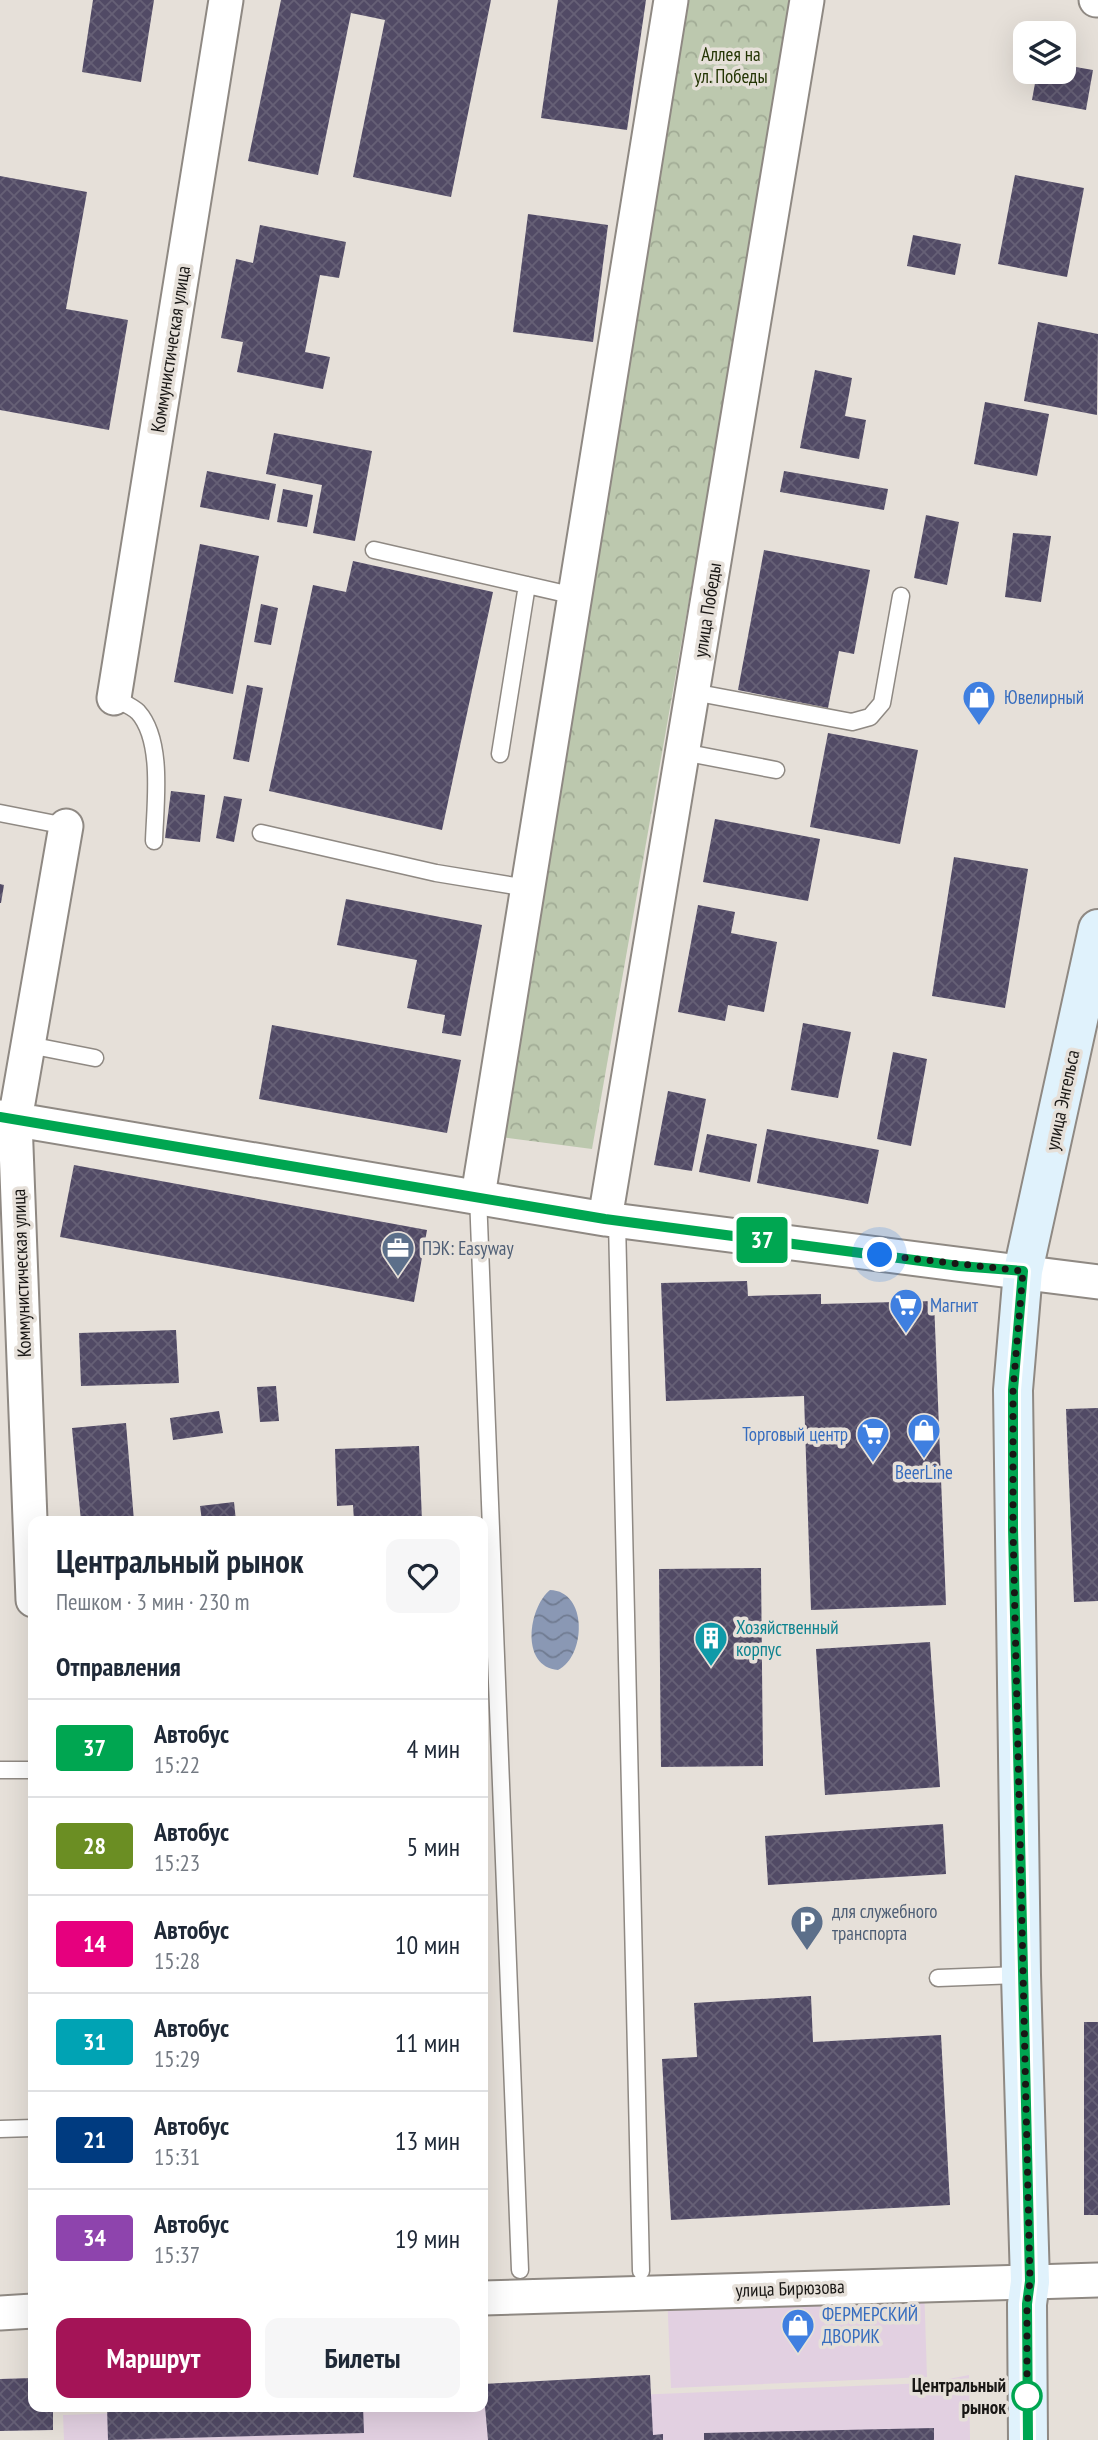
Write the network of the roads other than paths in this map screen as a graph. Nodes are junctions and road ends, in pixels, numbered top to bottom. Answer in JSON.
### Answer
{"nodes":[{"id":1,"x":226,"y":0,"type":"edge"},
{"id":2,"x":671,"y":0,"type":"edge"},
{"id":3,"x":807,"y":0,"type":"edge"},
{"id":4,"x":374,"y":550,"type":"dead end"},
{"id":5,"x":527,"y":585,"type":"junction"},
{"id":6,"x":575,"y":596,"type":"junction"},
{"id":7,"x":901,"y":596,"type":"dead end"},
{"id":8,"x":693,"y":692,"type":"junction"},
{"id":9,"x":114,"y":698,"type":"joint"},
{"id":10,"x":683,"y":752,"type":"junction"},
{"id":11,"x":500,"y":754,"type":"dead end"},
{"id":12,"x":776,"y":769,"type":"dead end"},
{"id":13,"x":0,"y":813,"type":"edge"},
{"id":14,"x":66,"y":825,"type":"joint"},
{"id":15,"x":261,"y":833,"type":"dead end"},
{"id":16,"x":154,"y":841,"type":"dead end"},
{"id":17,"x":527,"y":888,"type":"junction"},
{"id":18,"x":1098,"y":929,"type":"edge"},
{"id":19,"x":29,"y":1045,"type":"junction"},
{"id":20,"x":95,"y":1058,"type":"dead end"},
{"id":21,"x":8,"y":1118,"type":"edge"},
{"id":22,"x":478,"y":1196,"type":"junction"},
{"id":23,"x":611,"y":1220,"type":"junction"},
{"id":24,"x":1023,"y":1271,"type":"junction"},
{"id":25,"x":1098,"y":1282,"type":"edge"},
{"id":26,"x":29,"y":1516,"type":"edge"},
{"id":27,"x":0,"y":1770,"type":"edge"},
{"id":28,"x":28,"y":1770,"type":"edge"},
{"id":29,"x":1021,"y":1975,"type":"junction"},
{"id":30,"x":938,"y":1978,"type":"dead end"},
{"id":31,"x":28,"y":2128,"type":"edge"},
{"id":32,"x":0,"y":2129,"type":"edge"},
{"id":33,"x":520,"y":2270,"type":"dead end"},
{"id":34,"x":641,"y":2271,"type":"dead end"},
{"id":35,"x":1098,"y":2280,"type":"edge"},
{"id":36,"x":1030,"y":2281,"type":"junction"},
{"id":37,"x":488,"y":2298,"type":"edge"},
{"id":38,"x":28,"y":2311,"type":"edge"},
{"id":39,"x":0,"y":2312,"type":"edge"},
{"id":40,"x":1028,"y":2440,"type":"edge"}],
"edges":[{"from":1,"to":9,"type":"street","name":"Коммунистическая улица"},
{"from":2,"to":6,"type":"street"},
{"from":3,"to":8,"type":"street","name":"улица Победы"},
{"from":4,"to":5,"type":"lane"},
{"from":5,"to":6,"type":"lane"},
{"from":5,"to":11,"type":"lane"},
{"from":6,"to":17,"type":"street"},
{"from":7,"to":8,"type":"lane"},
{"from":8,"to":10,"type":"street","name":"улица Победы"},
{"from":9,"to":16,"type":"lane"},
{"from":10,"to":12,"type":"lane"},
{"from":10,"to":23,"type":"street","name":"улица Победы"},
{"from":13,"to":14,"type":"lane"},
{"from":14,"to":19,"type":"street","name":"Коммунистическая улица"},
{"from":15,"to":17,"type":"lane"},
{"from":17,"to":22,"type":"street"},
{"from":18,"to":24,"type":"street","name":"улица Энгельса"},
{"from":19,"to":20,"type":"lane"},
{"from":19,"to":21,"type":"street","name":"Коммунистическая улица"},
{"from":21,"to":22,"type":"street"},
{"from":21,"to":26,"type":"street","name":"Коммунистическая улица"},
{"from":22,"to":23,"type":"street"},
{"from":22,"to":33,"type":"lane"},
{"from":23,"to":24,"type":"street"},
{"from":23,"to":34,"type":"lane"},
{"from":24,"to":25,"type":"street"},
{"from":24,"to":29,"type":"street","name":"улица Энгельса"},
{"from":27,"to":28,"type":"lane"},
{"from":29,"to":30,"type":"lane"},
{"from":29,"to":36,"type":"street","name":"улица Энгельса"},
{"from":31,"to":32,"type":"lane"},
{"from":35,"to":36,"type":"street","name":"улица Бирюзова"},
{"from":36,"to":37,"type":"street","name":"улица Бирюзова"},
{"from":36,"to":40,"type":"street","name":"улица Энгельса"},
{"from":38,"to":39,"type":"street"}]}
